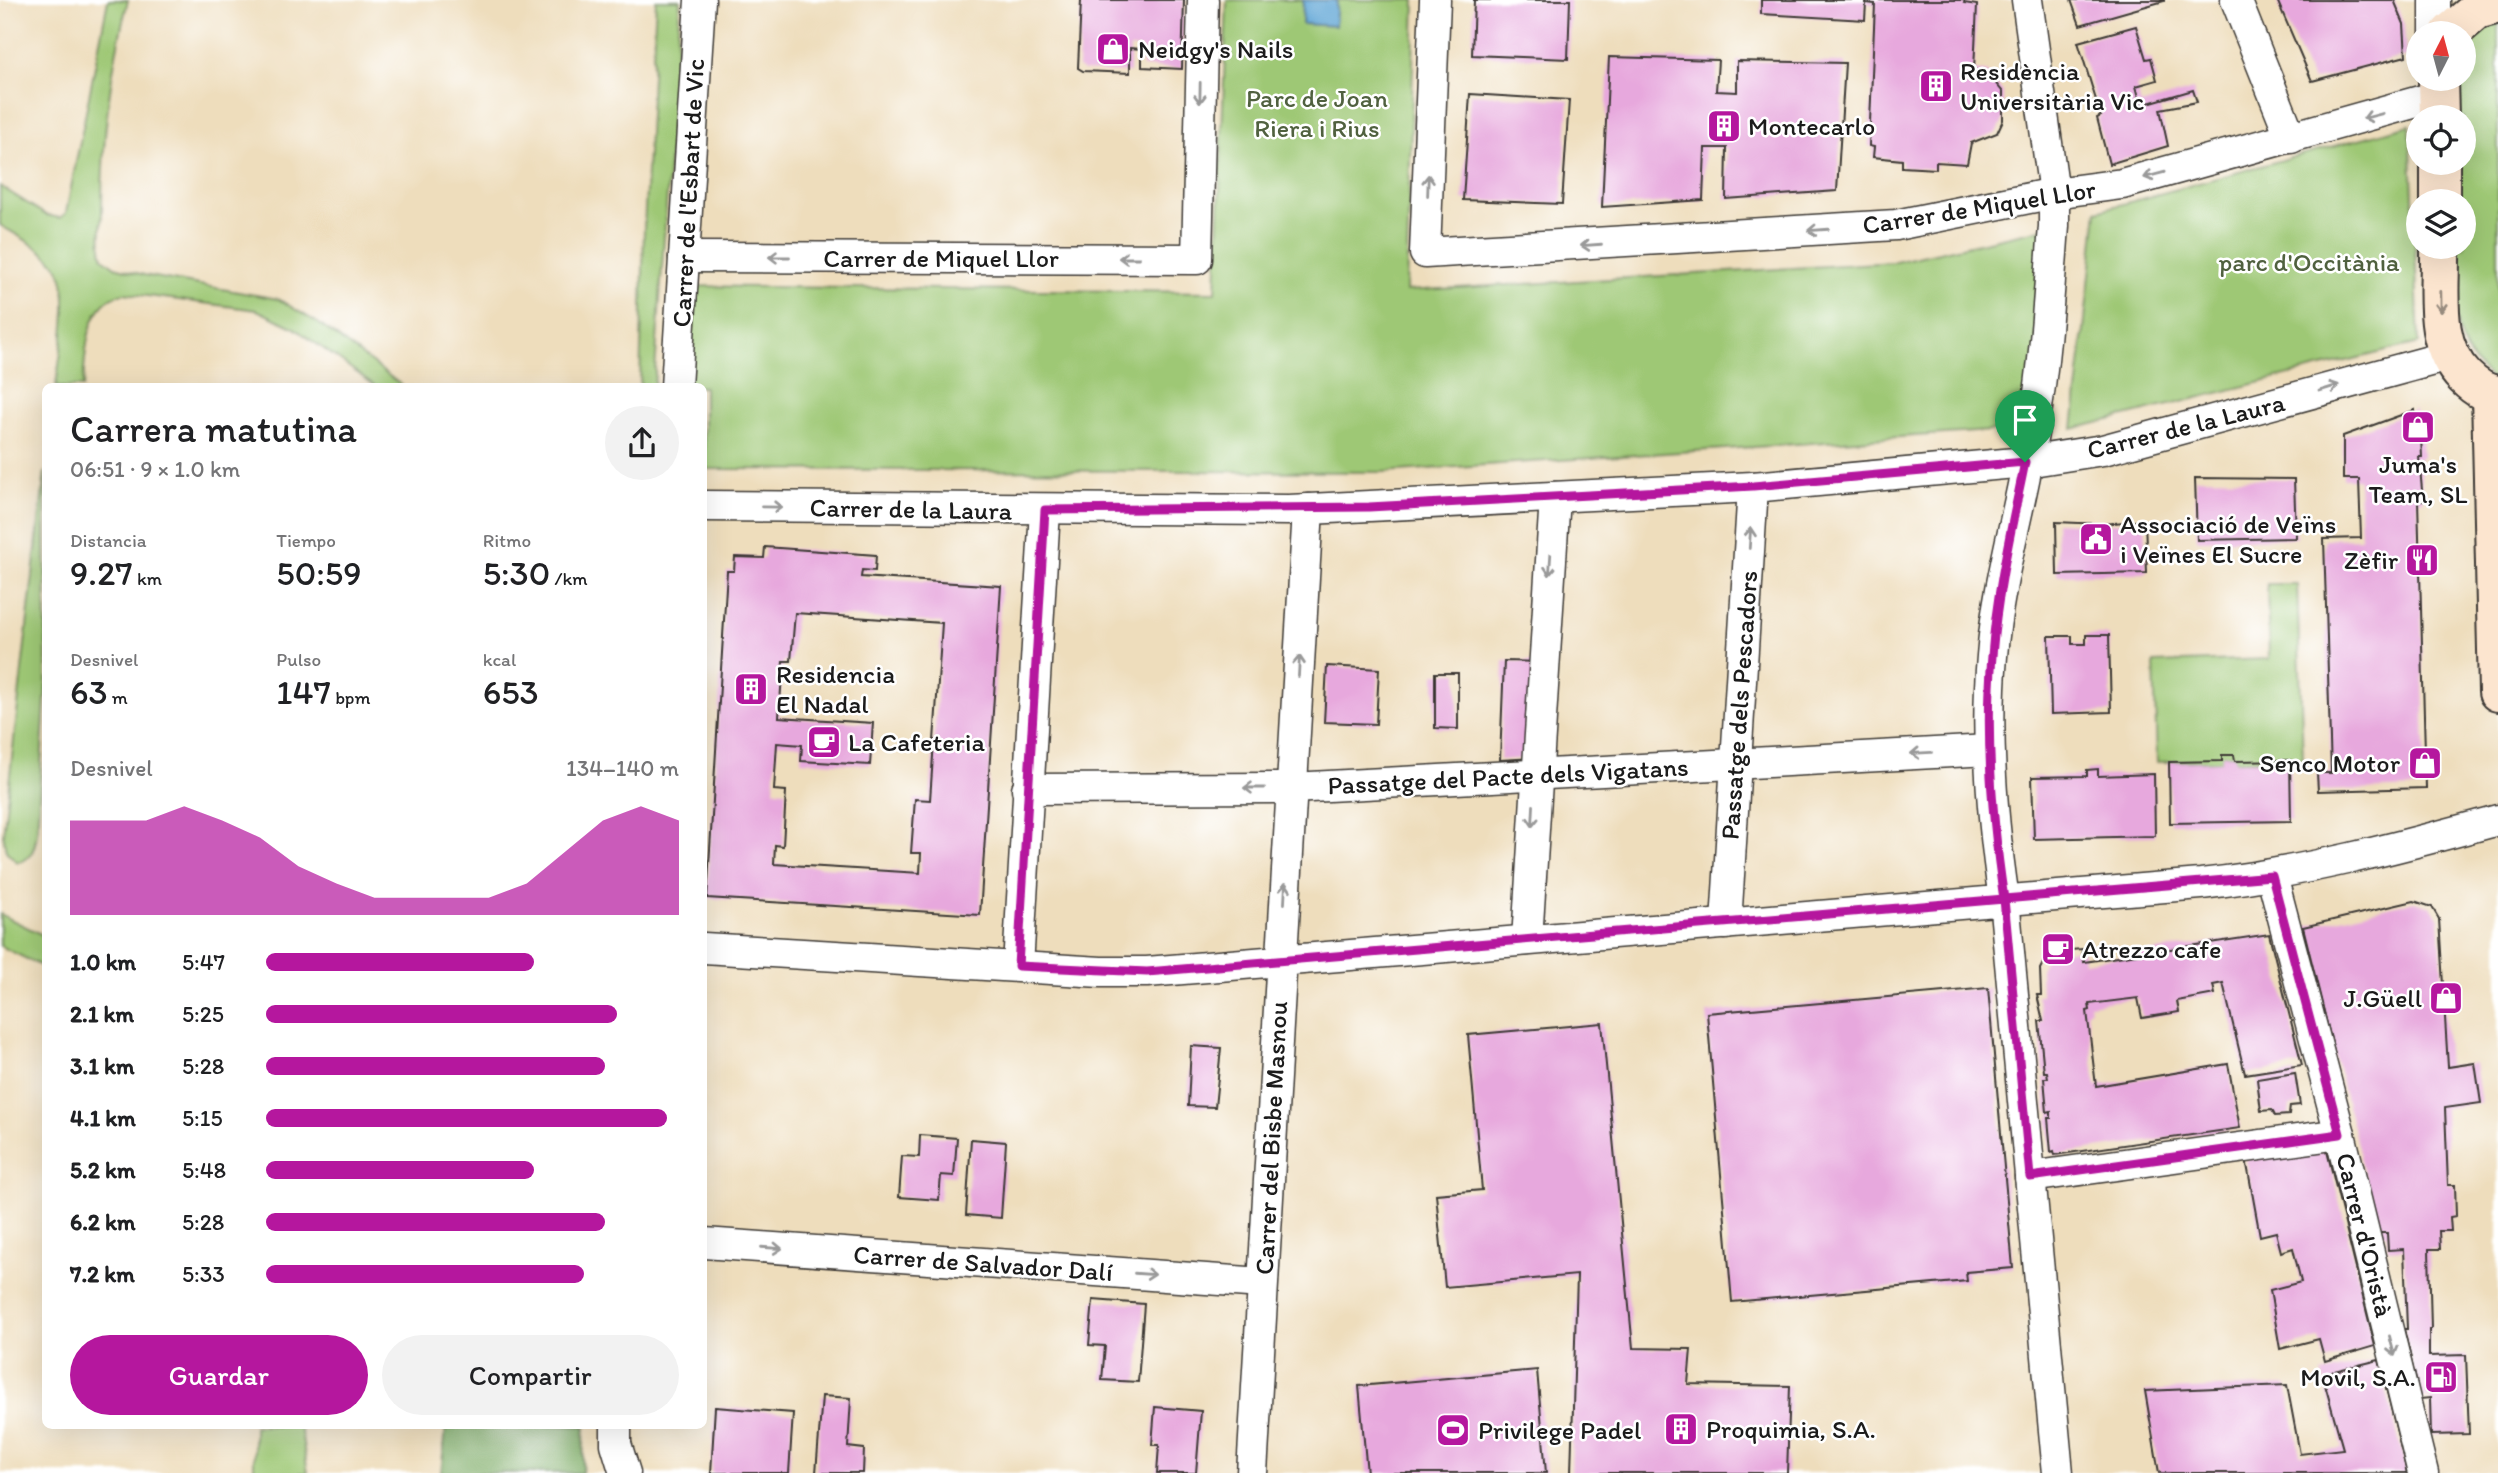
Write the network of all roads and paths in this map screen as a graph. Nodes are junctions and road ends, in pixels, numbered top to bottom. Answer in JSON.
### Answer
{"nodes":[{"id":1,"x":700,"y":0,"type":"edge"},
{"id":2,"x":1203,"y":0,"type":"edge"},
{"id":3,"x":1435,"y":0,"type":"edge"},
{"id":4,"x":2027,"y":0,"type":"edge"},
{"id":5,"x":2236,"y":0,"type":"edge"},
{"id":6,"x":2435,"y":0,"type":"edge"},
{"id":7,"x":2498,"y":4,"type":"edge"},
{"id":8,"x":2435,"y":21,"type":"edge"},
{"id":9,"x":2464,"y":21,"type":"edge"},
{"id":10,"x":2439,"y":97,"type":"edge"},
{"id":11,"x":2291,"y":138,"type":"junction"},
{"id":12,"x":2054,"y":194,"type":"junction"},
{"id":13,"x":684,"y":257,"type":"junction"},
{"id":14,"x":2441,"y":259,"type":"edge"},
{"id":15,"x":2448,"y":356,"type":"junction"},
{"id":16,"x":676,"y":383,"type":"edge"},
{"id":17,"x":2495,"y":395,"type":"edge"},
{"id":18,"x":2025,"y":462,"type":"junction"},
{"id":19,"x":1753,"y":486,"type":"junction"},
{"id":20,"x":1555,"y":496,"type":"junction"},
{"id":21,"x":707,"y":506,"type":"edge"},
{"id":22,"x":1308,"y":509,"type":"junction"},
{"id":23,"x":1045,"y":510,"type":"junction"},
{"id":24,"x":2498,"y":692,"type":"edge"},
{"id":25,"x":1989,"y":750,"type":"junction"},
{"id":26,"x":1735,"y":762,"type":"junction"},
{"id":27,"x":1535,"y":775,"type":"junction"},
{"id":28,"x":1292,"y":788,"type":"junction"},
{"id":29,"x":1027,"y":789,"type":"junction"},
{"id":30,"x":2498,"y":820,"type":"edge"},
{"id":31,"x":2272,"y":876,"type":"junction"},
{"id":32,"x":2004,"y":899,"type":"junction"},
{"id":33,"x":1726,"y":924,"type":"junction"},
{"id":34,"x":1527,"y":940,"type":"junction"},
{"id":35,"x":707,"y":948,"type":"edge"},
{"id":36,"x":1281,"y":961,"type":"junction"},
{"id":37,"x":1018,"y":966,"type":"junction"},
{"id":38,"x":2340,"y":1134,"type":"junction"},
{"id":39,"x":2030,"y":1177,"type":"junction"},
{"id":40,"x":707,"y":1243,"type":"edge"},
{"id":41,"x":1262,"y":1283,"type":"junction"},
{"id":42,"x":616,"y":1435,"type":"edge"},
{"id":43,"x":625,"y":1473,"type":"edge"},
{"id":44,"x":1252,"y":1473,"type":"edge"},
{"id":45,"x":2058,"y":1473,"type":"edge"},
{"id":46,"x":2423,"y":1473,"type":"edge"}],
"edges":[{"from":1,"to":13,"type":"street","name":"Carrer de l'Esbart de Vic"},
{"from":2,"to":13,"type":"street","name":"Carrer de Miquel Llor","one_way":true},
{"from":12,"to":3,"type":"street","name":"Carrer de Miquel Llor","one_way":true},
{"from":4,"to":12,"type":"street"},
{"from":5,"to":11,"type":"street"},
{"from":6,"to":8,"type":"street"},
{"from":7,"to":9,"type":"street"},
{"from":10,"to":11,"type":"street","name":"Carrer de Miquel Llor","one_way":true},
{"from":11,"to":12,"type":"street","name":"Carrer de Miquel Llor","one_way":true},
{"from":12,"to":18,"type":"street"},
{"from":13,"to":16,"type":"street","name":"Carrer de l'Esbart de Vic"},
{"from":14,"to":15,"type":"street","one_way":true},
{"from":15,"to":17,"type":"street"},
{"from":18,"to":15,"type":"street","name":"Carrer de la Laura","one_way":true},
{"from":17,"to":24,"type":"street"},
{"from":18,"to":19,"type":"street","name":"Carrer de la Laura"},
{"from":18,"to":25,"type":"street"},
{"from":19,"to":20,"type":"street","name":"Carrer de la Laura"},
{"from":26,"to":19,"type":"street","name":"Passatge dels Pescadors","one_way":true},
{"from":20,"to":22,"type":"street","name":"Carrer de la Laura"},
{"from":20,"to":27,"type":"street","one_way":true},
{"from":21,"to":23,"type":"street","name":"Carrer de la Laura","one_way":true},
{"from":22,"to":23,"type":"street","name":"Carrer de la Laura"},
{"from":28,"to":22,"type":"street","name":"Carrer del Bisbe Masnou","one_way":true},
{"from":23,"to":29,"type":"street"},
{"from":25,"to":26,"type":"street","name":"Passatge del Pacte dels Vigatans","one_way":true},
{"from":25,"to":32,"type":"street"},
{"from":26,"to":27,"type":"street","name":"Passatge del Pacte dels Vigatans"},
{"from":26,"to":33,"type":"street","name":"Passatge dels Pescadors"},
{"from":27,"to":28,"type":"street","name":"Passatge del Pacte dels Vigatans"},
{"from":27,"to":34,"type":"street","one_way":true},
{"from":28,"to":29,"type":"street","name":"Passatge del Pacte dels Vigatans","one_way":true},
{"from":36,"to":28,"type":"street","name":"Carrer del Bisbe Masnou","one_way":true},
{"from":29,"to":37,"type":"street"},
{"from":30,"to":31,"type":"street"},
{"from":31,"to":32,"type":"street"},
{"from":31,"to":38,"type":"street","name":"Carrer d'Oristà"},
{"from":32,"to":33,"type":"street"},
{"from":32,"to":39,"type":"street"},
{"from":33,"to":34,"type":"street"},
{"from":34,"to":36,"type":"street"},
{"from":35,"to":37,"type":"street"},
{"from":36,"to":37,"type":"street"},
{"from":36,"to":41,"type":"street","name":"Carrer del Bisbe Masnou"},
{"from":38,"to":39,"type":"street"},
{"from":38,"to":46,"type":"street","name":"Carrer d'Oristà","one_way":true},
{"from":39,"to":45,"type":"street"},
{"from":40,"to":41,"type":"street","name":"Carrer de Salvador Dalí","one_way":true},
{"from":41,"to":44,"type":"street","name":"Carrer del Bisbe Masnou"},
{"from":42,"to":43,"type":"street"}]}
